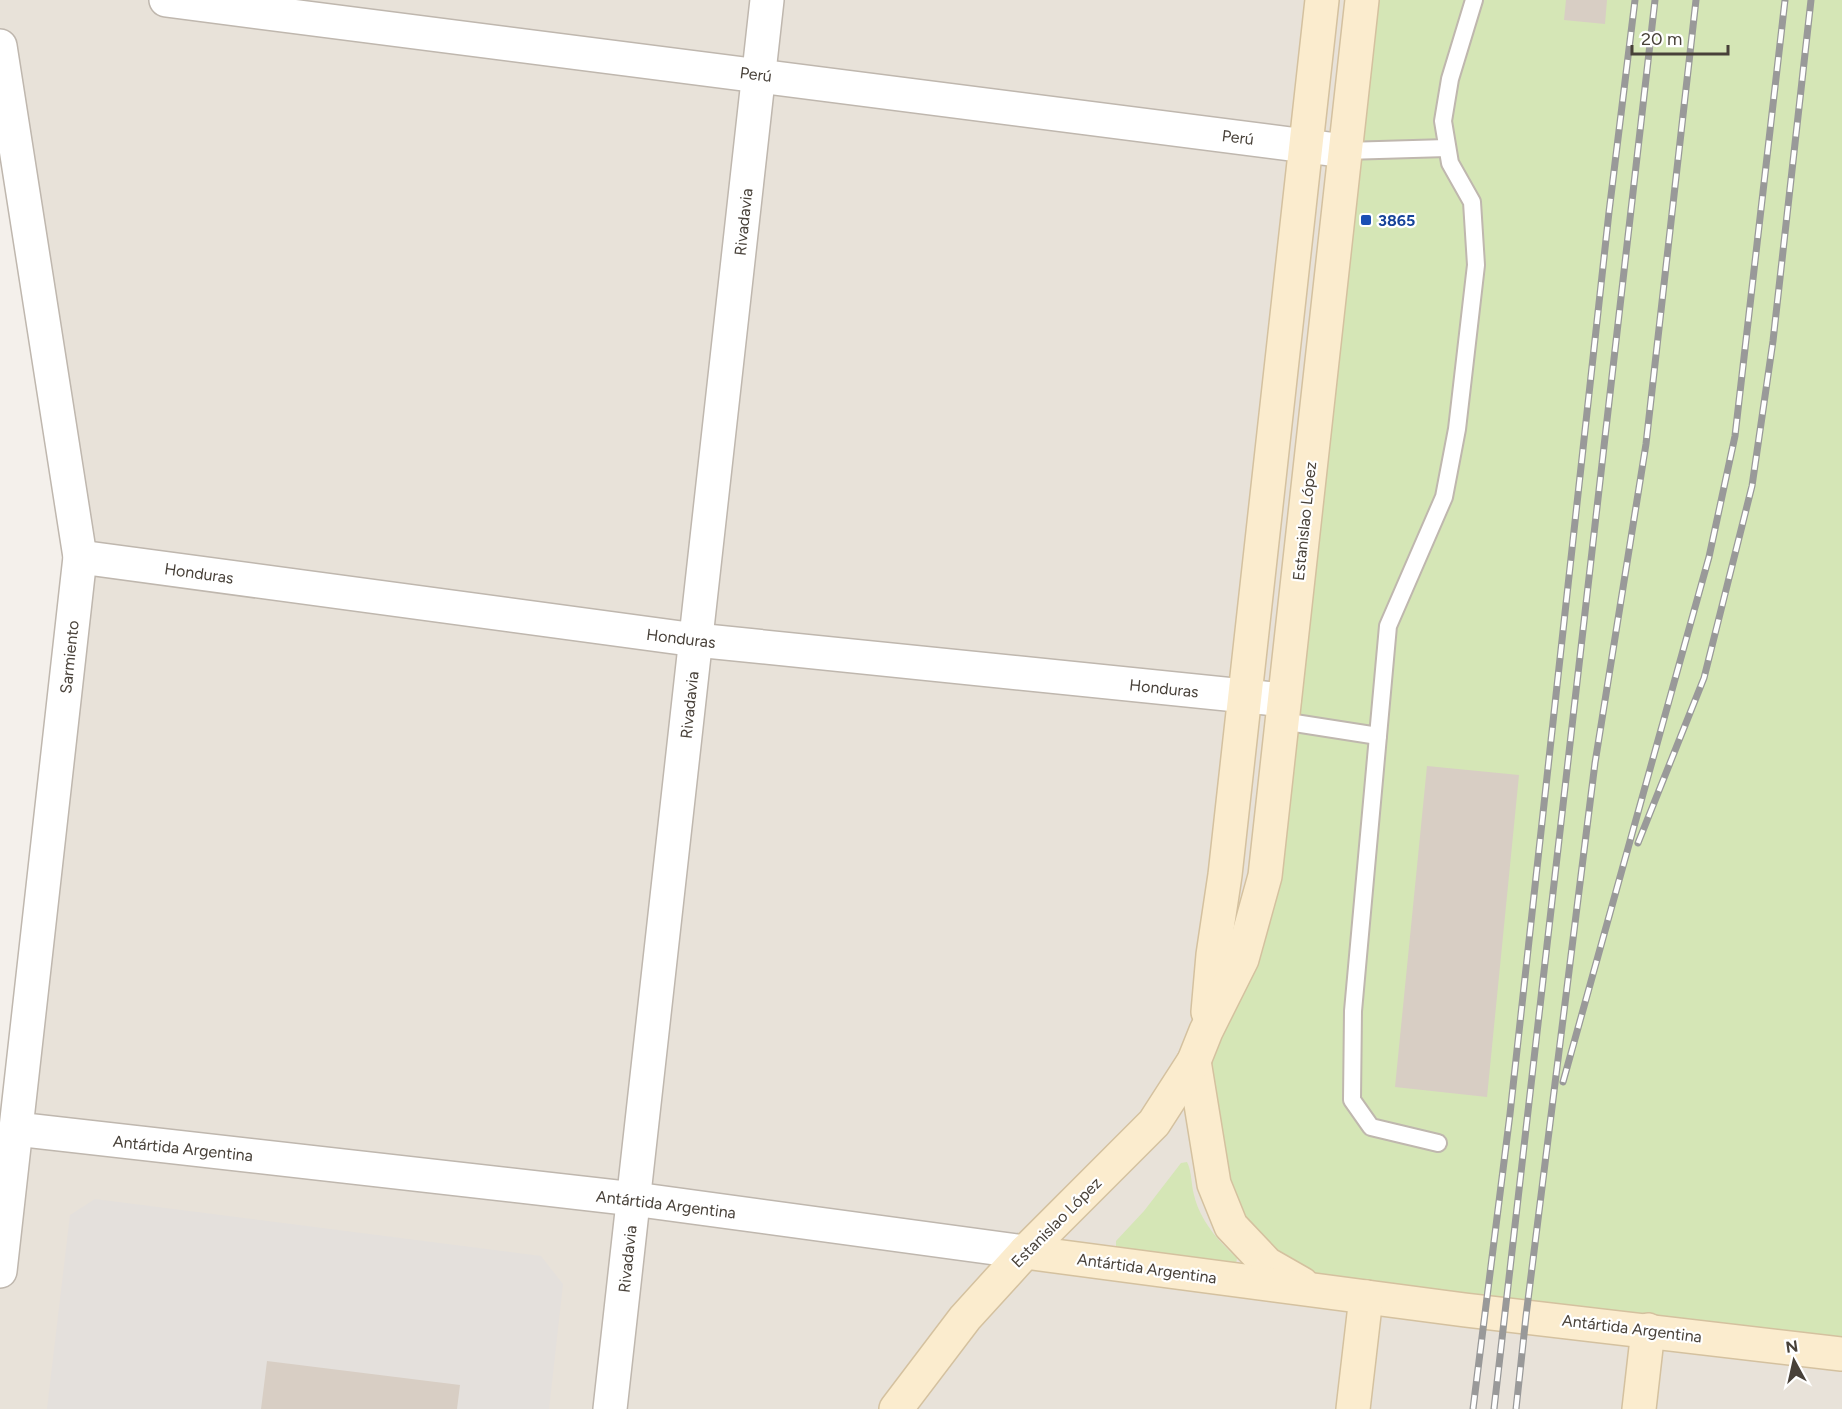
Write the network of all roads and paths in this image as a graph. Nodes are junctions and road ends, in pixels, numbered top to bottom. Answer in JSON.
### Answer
{"nodes":[{"id":1,"x":166,"y":0,"type":"edge"},
{"id":2,"x":767,"y":0,"type":"edge"},
{"id":3,"x":1322,"y":0,"type":"edge"},
{"id":4,"x":1362,"y":0,"type":"edge"},
{"id":5,"x":1474,"y":0,"type":"edge"},
{"id":6,"x":0,"y":46,"type":"edge"},
{"id":7,"x":759,"y":75,"type":"junction"},
{"id":8,"x":1306,"y":146,"type":"junction"},
{"id":9,"x":1447,"y":148,"type":"junction"},
{"id":10,"x":1345,"y":151,"type":"junction"},
{"id":11,"x":80,"y":557,"type":"junction"},
{"id":12,"x":696,"y":640,"type":"junction"},
{"id":13,"x":1245,"y":696,"type":"junction"},
{"id":14,"x":1283,"y":711,"type":"junction"},
{"id":15,"x":1378,"y":736,"type":"junction"},
{"id":16,"x":1206,"y":1030,"type":"junction"},
{"id":17,"x":1194,"y":1061,"type":"junction"},
{"id":18,"x":16,"y":1129,"type":"junction"},
{"id":19,"x":1438,"y":1143,"type":"dead end"},
{"id":20,"x":633,"y":1199,"type":"junction"},
{"id":21,"x":1025,"y":1252,"type":"junction"},
{"id":22,"x":0,"y":1270,"type":"edge"},
{"id":23,"x":1314,"y":1291,"type":"junction"},
{"id":24,"x":1366,"y":1297,"type":"junction"},
{"id":25,"x":1648,"y":1330,"type":"junction"},
{"id":26,"x":1842,"y":1354,"type":"edge"},
{"id":27,"x":610,"y":1409,"type":"edge"},
{"id":28,"x":896,"y":1409,"type":"edge"},
{"id":29,"x":1353,"y":1409,"type":"edge"},
{"id":30,"x":1639,"y":1409,"type":"edge"}],
"edges":[{"from":1,"to":7,"type":"street","name":"Perú"},
{"from":2,"to":7,"type":"street","name":"Rivadavia"},
{"from":3,"to":8,"type":"main road","name":"Estanislao López"},
{"from":4,"to":10,"type":"main road","name":"Estanislao López"},
{"from":5,"to":9,"type":"lane"},
{"from":6,"to":11,"type":"street","name":"Sarmiento"},
{"from":7,"to":8,"type":"street","name":"Perú"},
{"from":7,"to":12,"type":"street","name":"Rivadavia"},
{"from":8,"to":10,"type":"street","name":"Perú"},
{"from":8,"to":13,"type":"main road","name":"Estanislao López"},
{"from":9,"to":10,"type":"lane"},
{"from":9,"to":15,"type":"lane"},
{"from":10,"to":14,"type":"main road","name":"Estanislao López"},
{"from":11,"to":12,"type":"street","name":"Honduras"},
{"from":11,"to":18,"type":"street","name":"Sarmiento"},
{"from":12,"to":13,"type":"street","name":"Honduras"},
{"from":12,"to":20,"type":"street","name":"Rivadavia"},
{"from":13,"to":14,"type":"street","name":"Honduras"},
{"from":13,"to":16,"type":"main road","name":"Estanislao López"},
{"from":14,"to":15,"type":"lane"},
{"from":14,"to":16,"type":"main road","name":"Estanislao López"},
{"from":15,"to":19,"type":"lane"},
{"from":16,"to":17,"type":"main road","name":"Estanislao López"},
{"from":17,"to":21,"type":"main road","name":"Estanislao López"},
{"from":17,"to":23,"type":"main road","name":"Antártida Argentina"},
{"from":18,"to":20,"type":"street","name":"Antártida Argentina"},
{"from":18,"to":22,"type":"street","name":"Sarmiento"},
{"from":20,"to":21,"type":"street","name":"Antártida Argentina"},
{"from":20,"to":27,"type":"street","name":"Rivadavia"},
{"from":21,"to":23,"type":"main road","name":"Antártida Argentina"},
{"from":21,"to":28,"type":"main road","name":"Estanislao López"},
{"from":23,"to":24,"type":"main road","name":"Antártida Argentina"},
{"from":24,"to":25,"type":"main road","name":"Antártida Argentina"},
{"from":24,"to":29,"type":"main road"},
{"from":25,"to":26,"type":"main road","name":"Antártida Argentina"},
{"from":25,"to":30,"type":"main road"}]}
